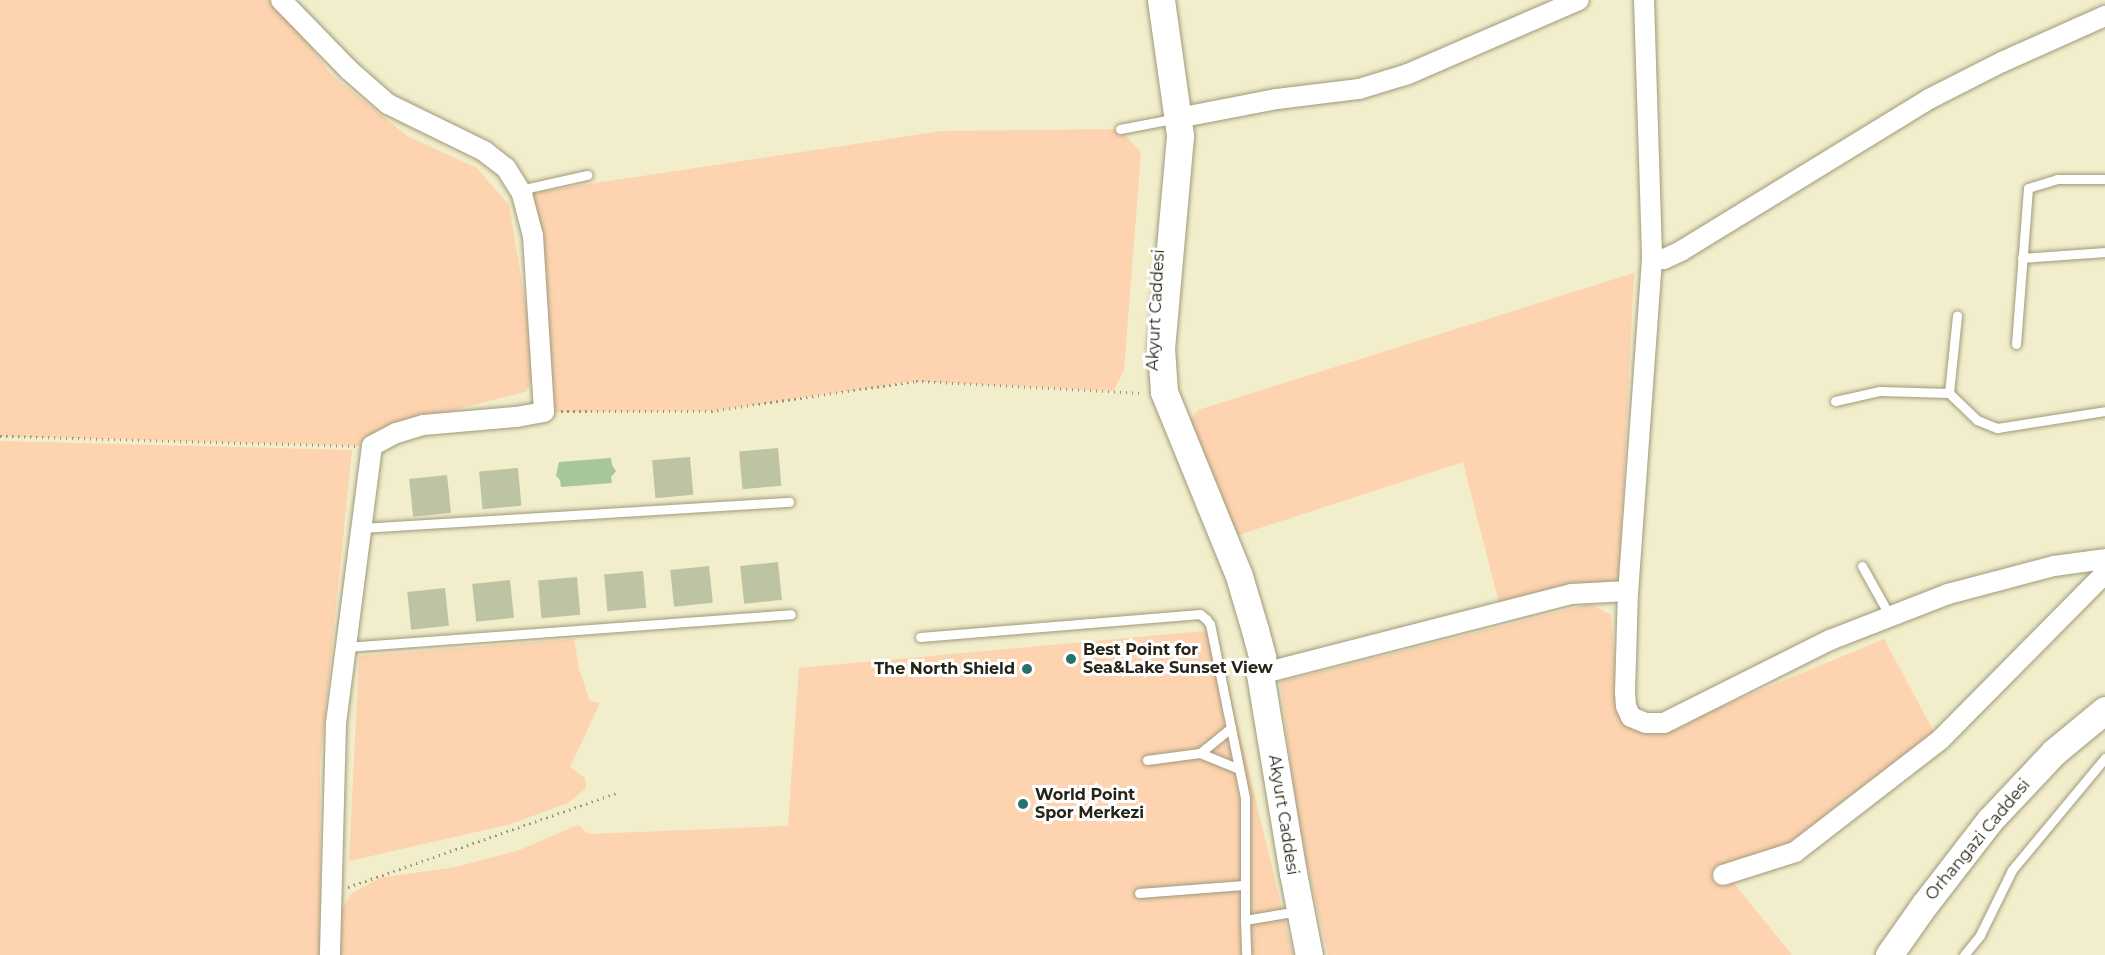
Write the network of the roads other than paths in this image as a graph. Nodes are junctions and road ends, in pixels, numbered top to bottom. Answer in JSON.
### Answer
{"nodes":[{"id":1,"x":281,"y":0,"type":"edge"},
{"id":2,"x":1148,"y":0,"type":"edge"},
{"id":3,"x":1161,"y":0,"type":"edge"},
{"id":4,"x":1579,"y":0,"type":"edge"},
{"id":5,"x":1644,"y":0,"type":"edge"},
{"id":6,"x":2105,"y":16,"type":"edge"},
{"id":7,"x":1173,"y":119,"type":"junction"},
{"id":8,"x":1120,"y":129,"type":"dead end"},
{"id":9,"x":587,"y":176,"type":"dead end"},
{"id":10,"x":2105,"y":179,"type":"edge"},
{"id":11,"x":520,"y":190,"type":"junction"},
{"id":12,"x":2105,"y":252,"type":"edge"},
{"id":13,"x":2022,"y":258,"type":"junction"},
{"id":14,"x":1652,"y":259,"type":"junction"},
{"id":15,"x":1957,"y":315,"type":"dead end"},
{"id":16,"x":2016,"y":344,"type":"dead end"},
{"id":17,"x":1949,"y":393,"type":"junction"},
{"id":18,"x":1835,"y":401,"type":"dead end"},
{"id":19,"x":2105,"y":411,"type":"edge"},
{"id":20,"x":789,"y":502,"type":"dead end"},
{"id":21,"x":361,"y":528,"type":"junction"},
{"id":22,"x":2105,"y":559,"type":"edge"},
{"id":23,"x":1862,"y":566,"type":"dead end"},
{"id":24,"x":2105,"y":573,"type":"edge"},
{"id":25,"x":1628,"y":591,"type":"junction"},
{"id":26,"x":791,"y":614,"type":"dead end"},
{"id":27,"x":1890,"y":616,"type":"junction"},
{"id":28,"x":920,"y":637,"type":"dead end"},
{"id":29,"x":344,"y":648,"type":"junction"},
{"id":30,"x":1260,"y":674,"type":"junction"},
{"id":31,"x":2105,"y":710,"type":"edge"},
{"id":32,"x":1231,"y":728,"type":"junction"},
{"id":33,"x":1200,"y":753,"type":"junction"},
{"id":34,"x":2105,"y":758,"type":"edge"},
{"id":35,"x":1147,"y":760,"type":"dead end"},
{"id":36,"x":1239,"y":769,"type":"junction"},
{"id":37,"x":1723,"y":875,"type":"dead end"},
{"id":38,"x":1244,"y":885,"type":"junction"},
{"id":39,"x":1139,"y":893,"type":"dead end"},
{"id":40,"x":1300,"y":911,"type":"junction"},
{"id":41,"x":1245,"y":920,"type":"junction"},
{"id":42,"x":330,"y":955,"type":"edge"},
{"id":43,"x":1246,"y":955,"type":"edge"},
{"id":44,"x":1309,"y":955,"type":"edge"},
{"id":45,"x":1889,"y":955,"type":"edge"},
{"id":46,"x":1964,"y":955,"type":"edge"}],
"edges":[{"from":1,"to":11,"type":"street"},
{"from":2,"to":7,"type":"street","name":"Akyurt Caddesi"},
{"from":3,"to":7,"type":"street","name":"Akyurt Caddesi"},
{"from":4,"to":7,"type":"street"},
{"from":5,"to":14,"type":"street"},
{"from":6,"to":14,"type":"street"},
{"from":7,"to":8,"type":"lane"},
{"from":7,"to":30,"type":"street","name":"Akyurt Caddesi"},
{"from":7,"to":30,"type":"street","name":"Akyurt Caddesi"},
{"from":9,"to":11,"type":"lane"},
{"from":10,"to":13,"type":"lane"},
{"from":11,"to":21,"type":"street"},
{"from":12,"to":13,"type":"lane"},
{"from":13,"to":16,"type":"lane"},
{"from":14,"to":25,"type":"street"},
{"from":15,"to":17,"type":"lane"},
{"from":17,"to":18,"type":"lane"},
{"from":17,"to":19,"type":"lane"},
{"from":20,"to":21,"type":"lane"},
{"from":21,"to":29,"type":"street"},
{"from":22,"to":27,"type":"street"},
{"from":23,"to":27,"type":"lane"},
{"from":24,"to":37,"type":"street"},
{"from":25,"to":27,"type":"street"},
{"from":25,"to":30,"type":"street"},
{"from":26,"to":29,"type":"lane"},
{"from":28,"to":32,"type":"lane"},
{"from":29,"to":42,"type":"street"},
{"from":30,"to":40,"type":"street","name":"Akyurt Caddesi"},
{"from":31,"to":45,"type":"street","name":"Orhangazi Caddesi"},
{"from":32,"to":33,"type":"lane"},
{"from":32,"to":36,"type":"lane"},
{"from":33,"to":35,"type":"lane"},
{"from":33,"to":36,"type":"lane"},
{"from":34,"to":46,"type":"lane"},
{"from":36,"to":38,"type":"lane"},
{"from":38,"to":39,"type":"lane"},
{"from":38,"to":41,"type":"lane"},
{"from":40,"to":41,"type":"lane"},
{"from":40,"to":44,"type":"street","name":"Akyurt Caddesi"},
{"from":41,"to":43,"type":"lane"}]}
